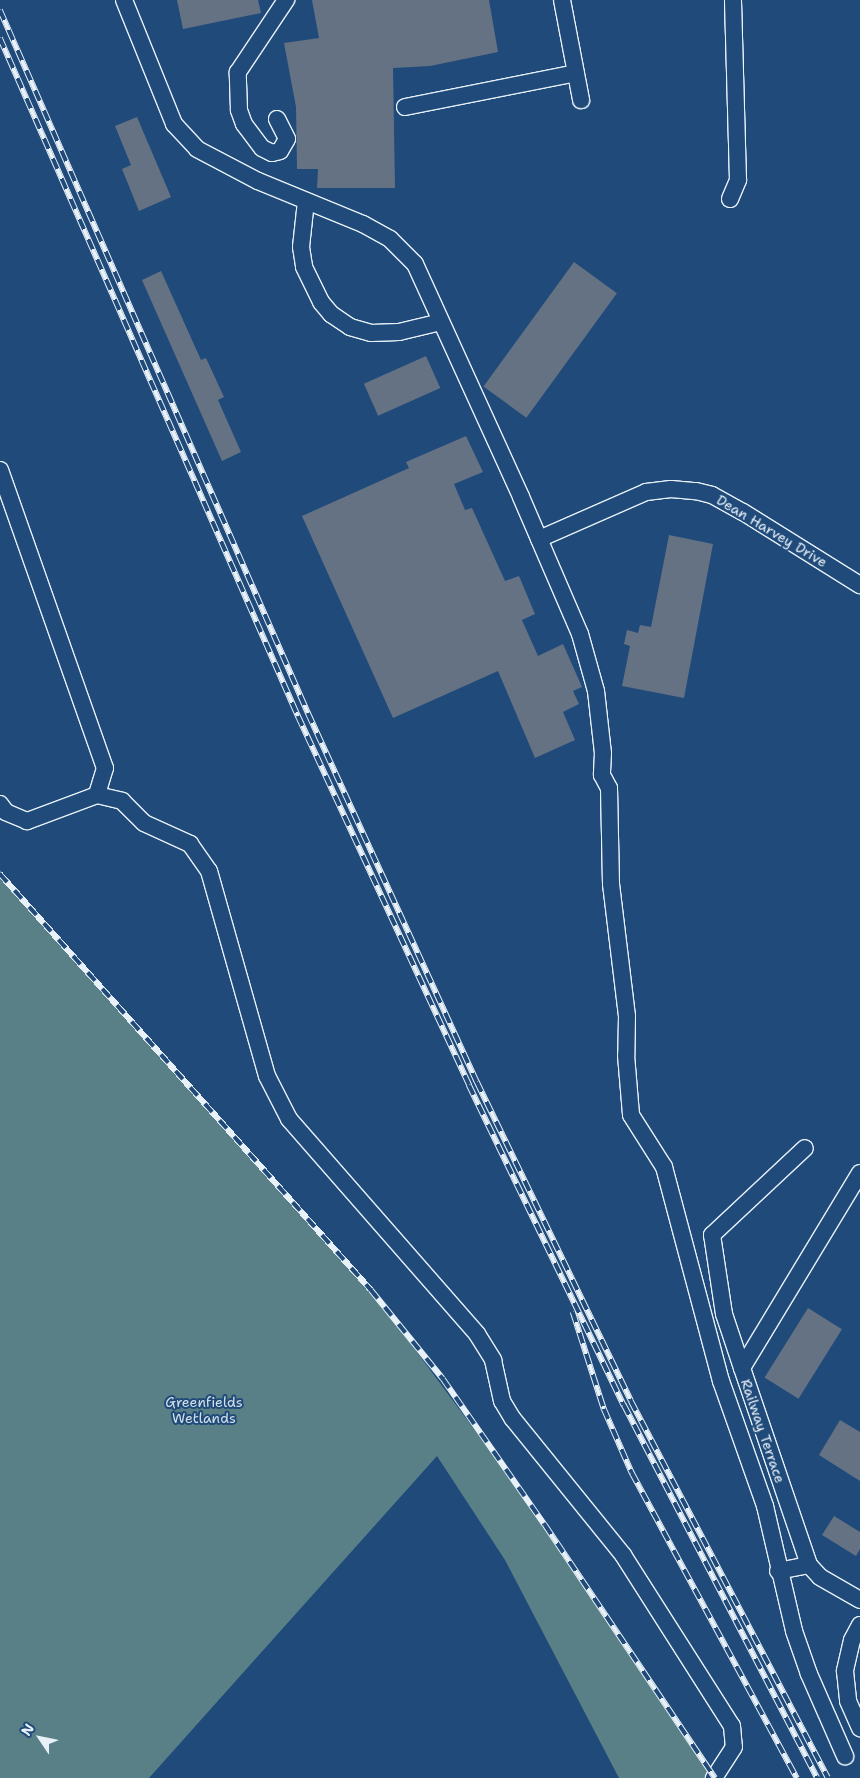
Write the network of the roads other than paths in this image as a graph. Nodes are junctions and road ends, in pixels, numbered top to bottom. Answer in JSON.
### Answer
{"nodes":[{"id":1,"x":124,"y":0,"type":"edge"},
{"id":2,"x":286,"y":0,"type":"edge"},
{"id":3,"x":562,"y":0,"type":"edge"},
{"id":4,"x":733,"y":0,"type":"edge"},
{"id":5,"x":576,"y":73,"type":"junction"},
{"id":6,"x":581,"y":100,"type":"dead end"},
{"id":7,"x":405,"y":107,"type":"dead end"},
{"id":8,"x":277,"y":118,"type":"dead end"},
{"id":9,"x":730,"y":199,"type":"dead end"},
{"id":10,"x":306,"y":201,"type":"junction"},
{"id":11,"x":441,"y":322,"type":"junction"},
{"id":12,"x":0,"y":470,"type":"edge"},
{"id":13,"x":539,"y":539,"type":"junction"},
{"id":14,"x":858,"y":584,"type":"edge"},
{"id":15,"x":97,"y":795,"type":"junction"},
{"id":16,"x":0,"y":804,"type":"edge"},
{"id":17,"x":805,"y":1148,"type":"dead end"},
{"id":18,"x":860,"y":1173,"type":"edge"},
{"id":19,"x":742,"y":1368,"type":"junction"},
{"id":20,"x":809,"y":1565,"type":"junction"},
{"id":21,"x":778,"y":1571,"type":"junction"},
{"id":22,"x":860,"y":1600,"type":"edge"},
{"id":23,"x":860,"y":1625,"type":"edge"},
{"id":24,"x":860,"y":1728,"type":"edge"},
{"id":25,"x":846,"y":1756,"type":"dead end"},
{"id":26,"x":714,"y":1778,"type":"edge"}],
"edges":[{"from":1,"to":10,"type":"street"},
{"from":2,"to":8,"type":"street"},
{"from":3,"to":5,"type":"street"},
{"from":4,"to":9,"type":"street"},
{"from":5,"to":6,"type":"street"},
{"from":5,"to":7,"type":"street"},
{"from":10,"to":11,"type":"street"},
{"from":10,"to":11,"type":"street"},
{"from":11,"to":13,"type":"street"},
{"from":12,"to":15,"type":"street"},
{"from":13,"to":14,"type":"street","name":"Dean Harvey Drive"},
{"from":13,"to":21,"type":"street"},
{"from":15,"to":16,"type":"street"},
{"from":15,"to":26,"type":"street"},
{"from":17,"to":19,"type":"street"},
{"from":18,"to":19,"type":"street","name":"Railway Terrace"},
{"from":19,"to":20,"type":"street","name":"Railway Terrace"},
{"from":20,"to":21,"type":"street"},
{"from":20,"to":22,"type":"street","name":"Railway Terrace"},
{"from":21,"to":25,"type":"street"},
{"from":23,"to":24,"type":"street"}]}
